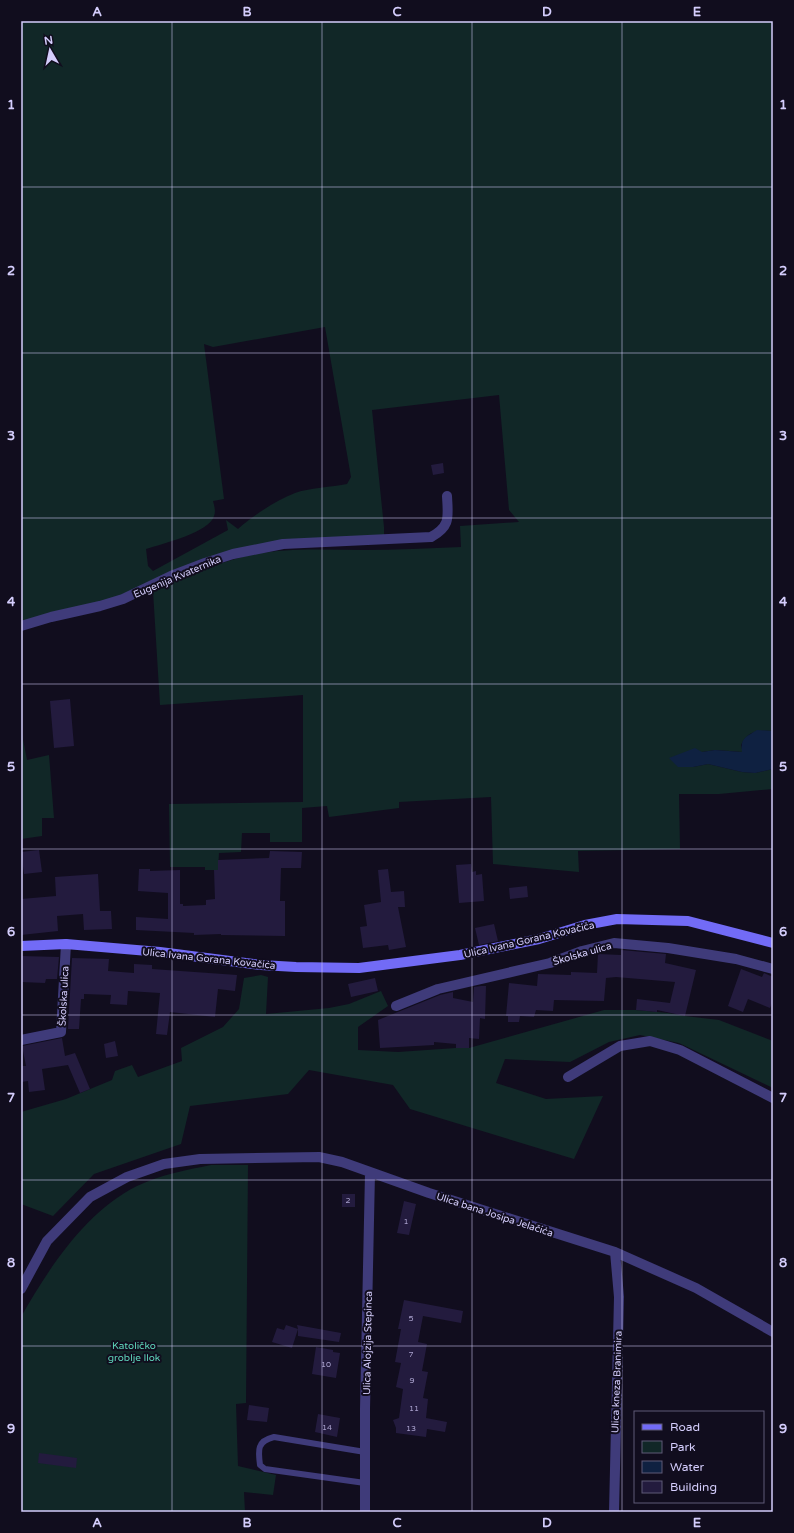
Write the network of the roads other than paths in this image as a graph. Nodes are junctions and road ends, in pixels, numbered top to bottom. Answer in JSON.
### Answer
{"nodes":[{"id":1,"x":447,"y":496,"type":"dead end"},
{"id":2,"x":21,"y":626,"type":"edge"},
{"id":3,"x":773,"y":943,"type":"edge"},
{"id":4,"x":66,"y":944,"type":"junction"},
{"id":5,"x":21,"y":946,"type":"edge"},
{"id":6,"x":773,"y":969,"type":"edge"},
{"id":7,"x":396,"y":1006,"type":"dead end"},
{"id":8,"x":21,"y":1040,"type":"edge"},
{"id":9,"x":568,"y":1077,"type":"dead end"},
{"id":10,"x":773,"y":1098,"type":"edge"},
{"id":11,"x":370,"y":1173,"type":"junction"},
{"id":12,"x":615,"y":1252,"type":"junction"},
{"id":13,"x":21,"y":1289,"type":"edge"},
{"id":14,"x":773,"y":1332,"type":"edge"},
{"id":15,"x":365,"y":1452,"type":"junction"},
{"id":16,"x":365,"y":1483,"type":"junction"},
{"id":17,"x":365,"y":1512,"type":"edge"},
{"id":18,"x":614,"y":1512,"type":"edge"}],
"edges":[{"from":1,"to":2,"type":"street","name":"Eugenija Kvaternika"},
{"from":3,"to":4,"type":"main road","name":"Ulica Ivana Gorana Kovačića"},
{"from":4,"to":5,"type":"main road","name":"Ulica Ivana Gorana Kovačića"},
{"from":4,"to":8,"type":"street","name":"Školska ulica"},
{"from":6,"to":7,"type":"street","name":"Školska ulica"},
{"from":9,"to":10,"type":"street"},
{"from":11,"to":12,"type":"street","name":"Ulica bana Josipa Jelačića"},
{"from":11,"to":13,"type":"street","name":"Ulica bana Josipa Jelačića"},
{"from":11,"to":15,"type":"street","name":"Ulica Alojzija Stepinca"},
{"from":12,"to":14,"type":"street","name":"Ulica bana Josipa Jelačića"},
{"from":12,"to":18,"type":"street","name":"Ulica kneza Branimira"},
{"from":15,"to":16,"type":"street","name":"Ulica Alojzija Stepinca"},
{"from":15,"to":16,"type":"lane"},
{"from":16,"to":17,"type":"street","name":"Ulica Alojzija Stepinca"}]}
